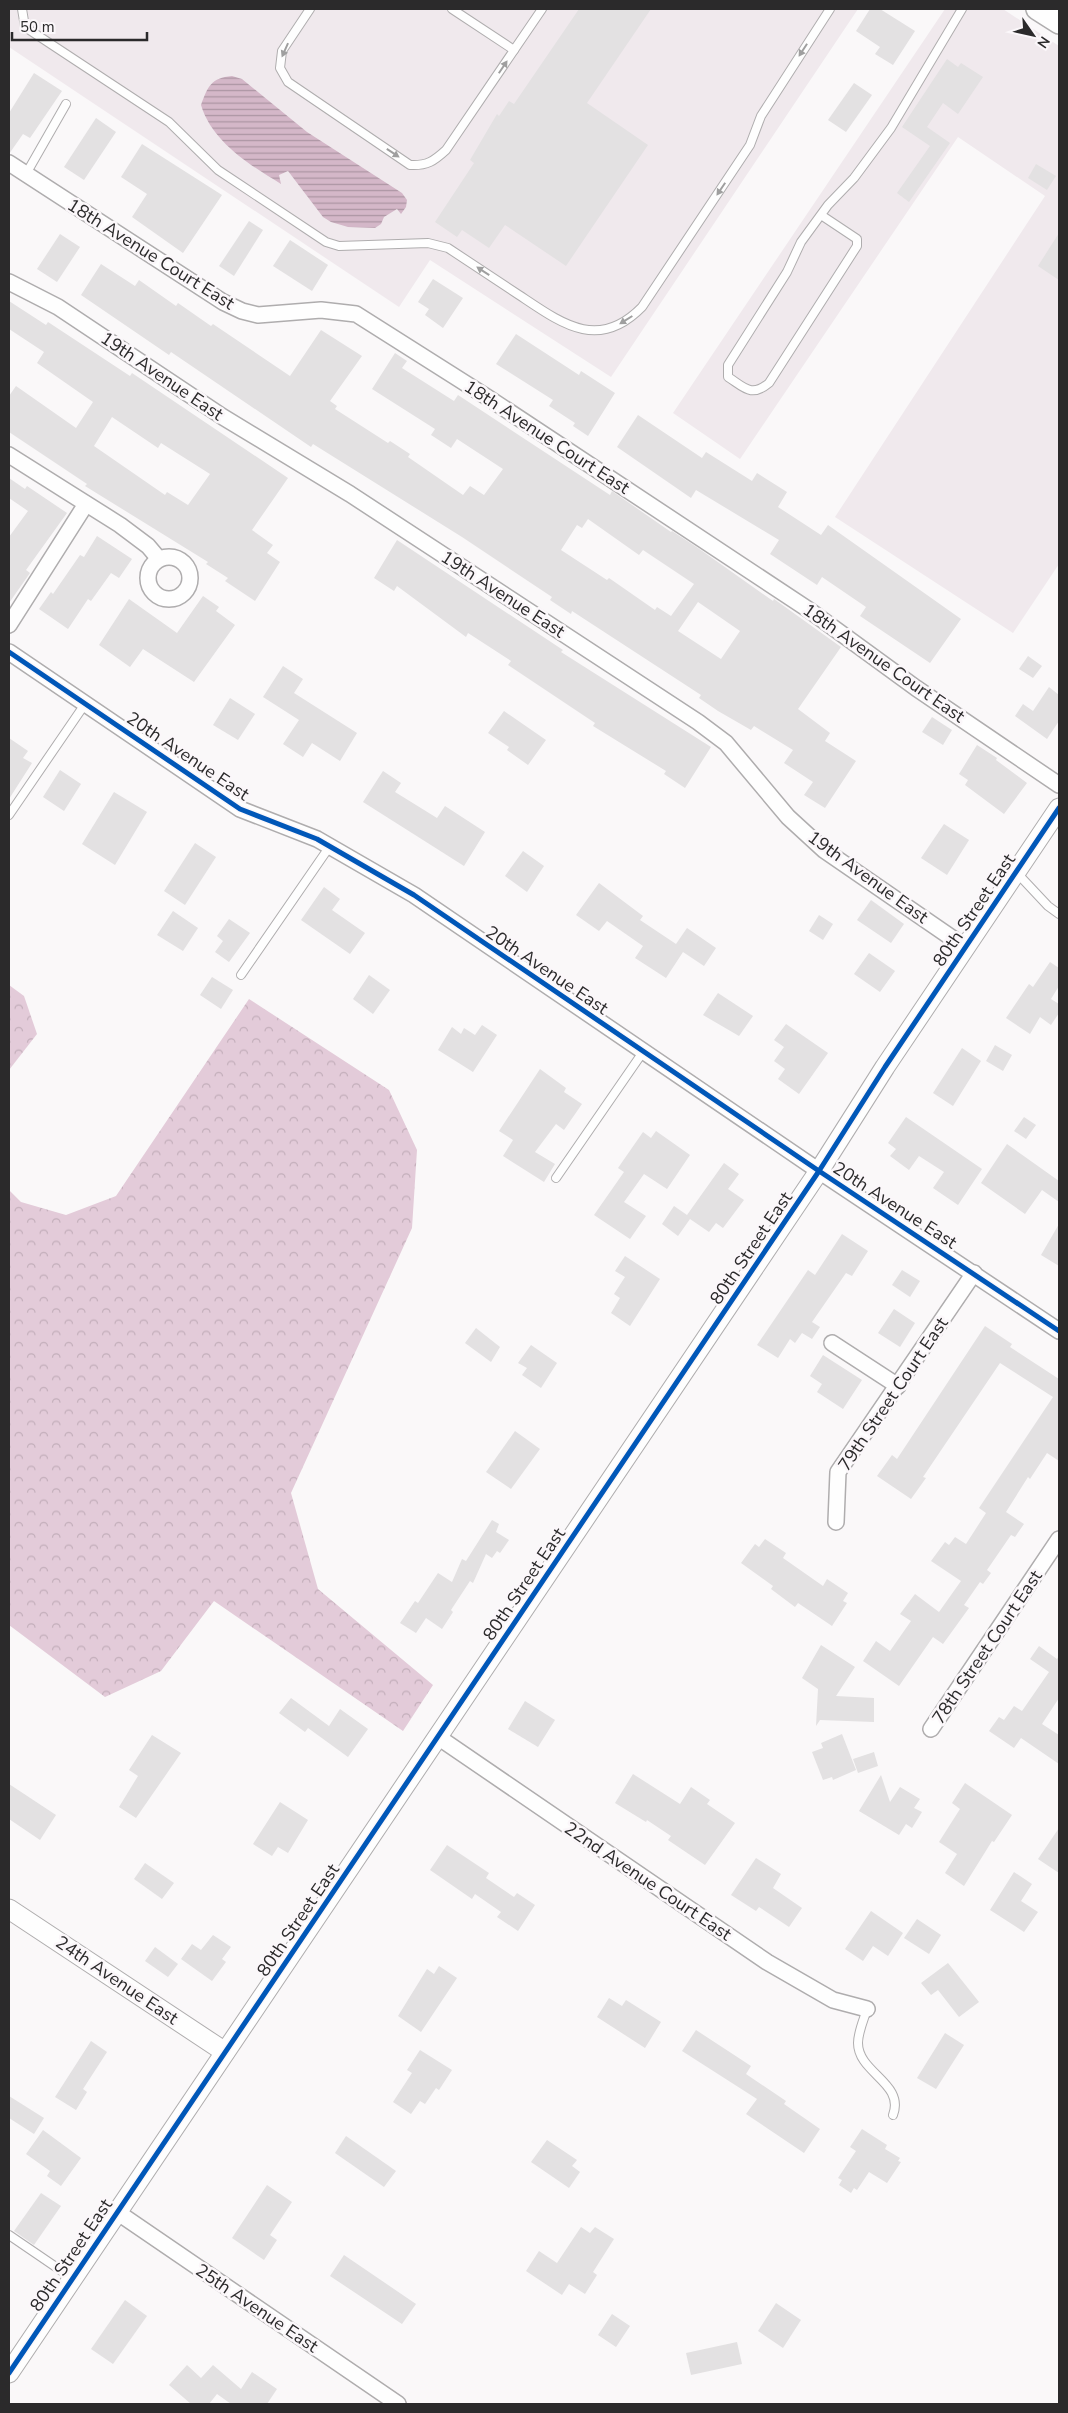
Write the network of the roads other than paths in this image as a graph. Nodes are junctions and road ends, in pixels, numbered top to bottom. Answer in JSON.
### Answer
{"nodes":[{"id":1,"x":22,"y":9,"type":"edge"},
{"id":2,"x":310,"y":9,"type":"edge"},
{"id":3,"x":452,"y":9,"type":"edge"},
{"id":4,"x":542,"y":9,"type":"edge"},
{"id":5,"x":830,"y":9,"type":"edge"},
{"id":6,"x":962,"y":9,"type":"edge"},
{"id":7,"x":1037,"y":9,"type":"edge"},
{"id":8,"x":1059,"y":24,"type":"edge"},
{"id":9,"x":514,"y":50,"type":"junction"},
{"id":10,"x":66,"y":104,"type":"dead end"},
{"id":11,"x":9,"y":163,"type":"edge"},
{"id":12,"x":26,"y":174,"type":"junction"},
{"id":13,"x":821,"y":214,"type":"junction"},
{"id":14,"x":9,"y":282,"type":"edge"},
{"id":15,"x":9,"y":456,"type":"edge"},
{"id":16,"x":86,"y":504,"type":"junction"},
{"id":17,"x":159,"y":559,"type":"dead end"},
{"id":18,"x":9,"y":625,"type":"edge"},
{"id":19,"x":9,"y":652,"type":"edge"},
{"id":20,"x":85,"y":704,"type":"junction"},
{"id":21,"x":1059,"y":785,"type":"edge"},
{"id":22,"x":1059,"y":808,"type":"edge"},
{"id":23,"x":9,"y":815,"type":"edge"},
{"id":24,"x":330,"y":846,"type":"junction"},
{"id":25,"x":1016,"y":872,"type":"junction"},
{"id":26,"x":1059,"y":914,"type":"edge"},
{"id":27,"x":966,"y":947,"type":"junction"},
{"id":28,"x":241,"y":975,"type":"dead end"},
{"id":29,"x":644,"y":1052,"type":"junction"},
{"id":30,"x":819,"y":1171,"type":"junction"},
{"id":31,"x":556,"y":1178,"type":"dead end"},
{"id":32,"x":974,"y":1273,"type":"junction"},
{"id":33,"x":1059,"y":1331,"type":"edge"},
{"id":34,"x":832,"y":1343,"type":"dead end"},
{"id":35,"x":898,"y":1386,"type":"junction"},
{"id":36,"x":836,"y":1522,"type":"dead end"},
{"id":37,"x":1059,"y":1540,"type":"edge"},
{"id":38,"x":931,"y":1730,"type":"dead end"},
{"id":39,"x":438,"y":1737,"type":"junction"},
{"id":40,"x":9,"y":1909,"type":"edge"},
{"id":41,"x":867,"y":2009,"type":"joint"},
{"id":42,"x":225,"y":2052,"type":"junction"},
{"id":43,"x":893,"y":2115,"type":"dead end"},
{"id":44,"x":117,"y":2212,"type":"junction"},
{"id":45,"x":9,"y":2235,"type":"edge"},
{"id":46,"x":72,"y":2278,"type":"junction"},
{"id":47,"x":12,"y":2362,"type":"edge"},
{"id":48,"x":398,"y":2404,"type":"edge"}],
"edges":[{"from":5,"to":1,"type":"lane","one_way":true},
{"from":2,"to":9,"type":"lane","one_way":true},
{"from":3,"to":9,"type":"lane"},
{"from":4,"to":9,"type":"lane"},
{"from":6,"to":13,"type":"lane"},
{"from":7,"to":8,"type":"main road"},
{"from":10,"to":12,"type":"lane"},
{"from":11,"to":12,"type":"street","name":"18th Avenue Court East"},
{"from":12,"to":21,"type":"street","name":"18th Avenue Court East"},
{"from":13,"to":13,"type":"lane"},
{"from":14,"to":27,"type":"street","name":"19th Avenue East"},
{"from":15,"to":16,"type":"street"},
{"from":16,"to":17,"type":"street"},
{"from":16,"to":18,"type":"street"},
{"from":19,"to":20,"type":"street","name":"20th Avenue East"},
{"from":20,"to":23,"type":"lane"},
{"from":20,"to":24,"type":"street","name":"20th Avenue East"},
{"from":22,"to":25,"type":"street","name":"80th Street East"},
{"from":24,"to":28,"type":"lane"},
{"from":24,"to":29,"type":"street","name":"20th Avenue East"},
{"from":25,"to":26,"type":"lane"},
{"from":25,"to":27,"type":"street","name":"80th Street East"},
{"from":27,"to":30,"type":"street","name":"80th Street East"},
{"from":29,"to":30,"type":"street","name":"20th Avenue East"},
{"from":29,"to":31,"type":"lane"},
{"from":30,"to":32,"type":"street","name":"20th Avenue East"},
{"from":30,"to":39,"type":"street","name":"80th Street East"},
{"from":32,"to":33,"type":"street","name":"20th Avenue East"},
{"from":32,"to":35,"type":"street","name":"79th Street Court East"},
{"from":34,"to":35,"type":"street"},
{"from":35,"to":36,"type":"street","name":"79th Street Court East"},
{"from":37,"to":38,"type":"street","name":"78th Street Court East"},
{"from":39,"to":41,"type":"street","name":"22nd Avenue Court East"},
{"from":39,"to":42,"type":"street","name":"80th Street East"},
{"from":40,"to":42,"type":"street","name":"24th Avenue East"},
{"from":41,"to":43,"type":"lane"},
{"from":42,"to":44,"type":"street","name":"80th Street East"},
{"from":44,"to":46,"type":"street","name":"80th Street East"},
{"from":44,"to":48,"type":"street","name":"25th Avenue East"},
{"from":45,"to":46,"type":"lane"},
{"from":46,"to":47,"type":"street","name":"80th Street East"}]}
